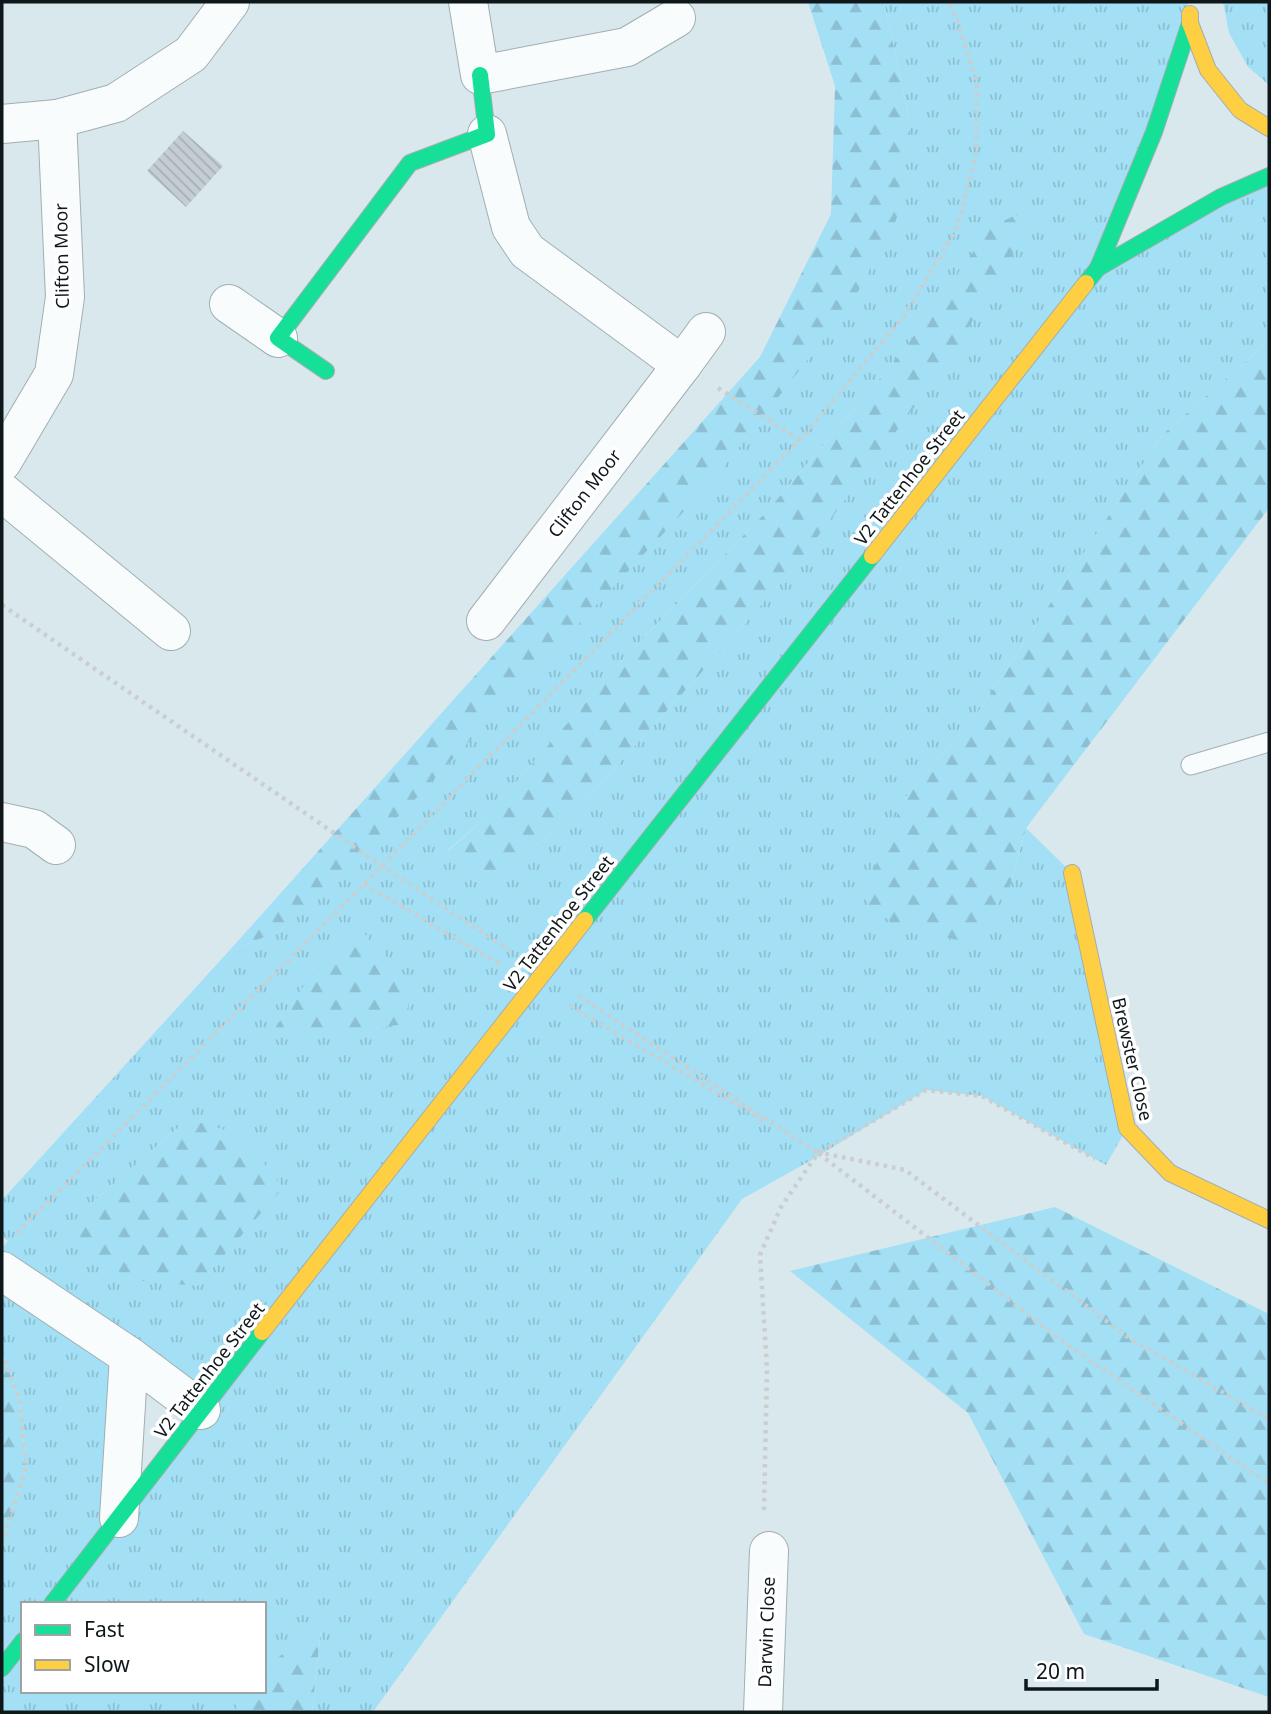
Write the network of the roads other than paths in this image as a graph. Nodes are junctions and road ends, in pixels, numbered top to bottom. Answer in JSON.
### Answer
{"nodes":[{"id":1,"x":230,"y":2,"type":"edge"},
{"id":2,"x":468,"y":2,"type":"edge"},
{"id":3,"x":1189,"y":2,"type":"edge"},
{"id":4,"x":676,"y":18,"type":"dead end"},
{"id":5,"x":1190,"y":23,"type":"junction"},
{"id":6,"x":480,"y":75,"type":"junction"},
{"id":7,"x":57,"y":119,"type":"junction"},
{"id":8,"x":2,"y":124,"type":"edge"},
{"id":9,"x":1269,"y":128,"type":"edge"},
{"id":10,"x":487,"y":134,"type":"junction"},
{"id":11,"x":1269,"y":176,"type":"edge"},
{"id":12,"x":1098,"y":268,"type":"junction"},
{"id":13,"x":229,"y":304,"type":"dead end"},
{"id":14,"x":706,"y":332,"type":"dead end"},
{"id":15,"x":278,"y":338,"type":"junction"},
{"id":16,"x":682,"y":365,"type":"junction"},
{"id":17,"x":326,"y":371,"type":"dead end"},
{"id":18,"x":2,"y":462,"type":"edge"},
{"id":19,"x":2,"y":492,"type":"edge"},
{"id":20,"x":486,"y":621,"type":"dead end"},
{"id":21,"x":171,"y":631,"type":"dead end"},
{"id":22,"x":1269,"y":741,"type":"edge"},
{"id":23,"x":1191,"y":765,"type":"dead end"},
{"id":24,"x":2,"y":822,"type":"edge"},
{"id":25,"x":56,"y":845,"type":"dead end"},
{"id":26,"x":1072,"y":873,"type":"dead end"},
{"id":27,"x":1269,"y":1220,"type":"edge"},
{"id":28,"x":5,"y":1256,"type":"edge"},
{"id":29,"x":129,"y":1356,"type":"junction"},
{"id":30,"x":201,"y":1410,"type":"junction"},
{"id":31,"x":119,"y":1518,"type":"junction"},
{"id":32,"x":769,"y":1552,"type":"road end"},
{"id":33,"x":54,"y":1602,"type":"edge"},
{"id":34,"x":21,"y":1644,"type":"edge"},
{"id":35,"x":2,"y":1668,"type":"edge"},
{"id":36,"x":763,"y":1712,"type":"edge"}],
"edges":[{"from":1,"to":7,"type":"street"},
{"from":2,"to":6,"type":"street"},
{"from":3,"to":5,"type":"street"},
{"from":4,"to":6,"type":"street"},
{"from":5,"to":9,"type":"street"},
{"from":5,"to":12,"type":"street","name":"V2 Tattenhoe Street"},
{"from":6,"to":10,"type":"street"},
{"from":7,"to":8,"type":"street"},
{"from":7,"to":18,"type":"street","name":"Clifton Moor"},
{"from":10,"to":15,"type":"street"},
{"from":10,"to":16,"type":"street"},
{"from":11,"to":12,"type":"street","name":"V2 Tattenhoe Street"},
{"from":12,"to":30,"type":"street","name":"V2 Tattenhoe Street","bridge":true},
{"from":13,"to":15,"type":"street"},
{"from":14,"to":16,"type":"street","name":"Clifton Moor"},
{"from":15,"to":17,"type":"street"},
{"from":16,"to":20,"type":"street","name":"Clifton Moor"},
{"from":19,"to":21,"type":"street"},
{"from":22,"to":23,"type":"lane"},
{"from":24,"to":25,"type":"street"},
{"from":26,"to":27,"type":"street","name":"Brewster Close"},
{"from":28,"to":29,"type":"street"},
{"from":29,"to":30,"type":"street"},
{"from":29,"to":31,"type":"street"},
{"from":30,"to":31,"type":"street","name":"V2 Tattenhoe Street"},
{"from":31,"to":33,"type":"street","name":"V2 Tattenhoe Street"},
{"from":32,"to":36,"type":"street","name":"Darwin Close"},
{"from":34,"to":35,"type":"street"}]}
